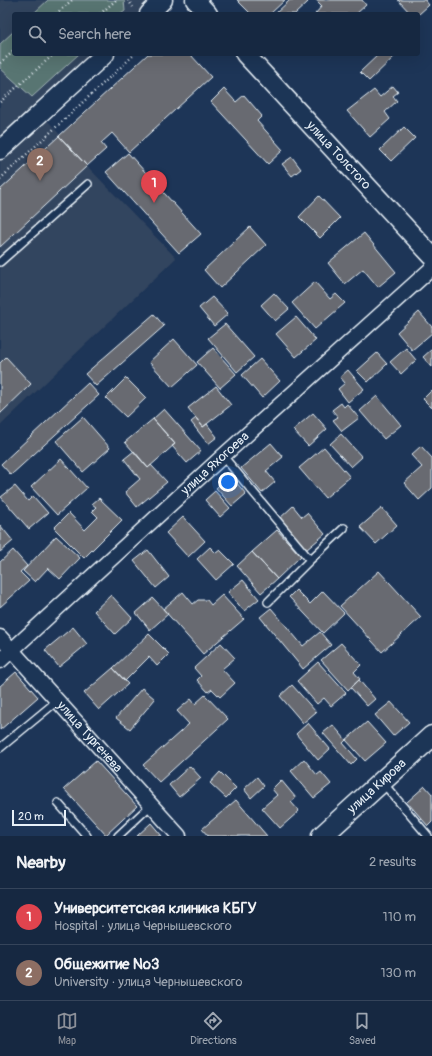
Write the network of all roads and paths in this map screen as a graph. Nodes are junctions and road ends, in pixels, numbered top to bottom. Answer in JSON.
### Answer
{"nodes":[{"id":1,"x":72,"y":0,"type":"edge"},
{"id":2,"x":116,"y":0,"type":"edge"},
{"id":3,"x":128,"y":0,"type":"edge"},
{"id":4,"x":163,"y":0,"type":"edge"},
{"id":5,"x":194,"y":0,"type":"edge"},
{"id":6,"x":141,"y":11,"type":"edge"},
{"id":7,"x":58,"y":12,"type":"edge"},
{"id":8,"x":102,"y":12,"type":"edge"},
{"id":9,"x":206,"y":12,"type":"edge"},
{"id":10,"x":12,"y":53,"type":"edge"},
{"id":11,"x":52,"y":56,"type":"edge"},
{"id":12,"x":103,"y":56,"type":"edge"},
{"id":13,"x":133,"y":56,"type":"edge"},
{"id":14,"x":247,"y":56,"type":"edge"},
{"id":15,"x":0,"y":63,"type":"edge"},
{"id":16,"x":0,"y":102,"type":"edge"},
{"id":17,"x":0,"y":150,"type":"edge"},
{"id":18,"x":0,"y":179,"type":"edge"},
{"id":19,"x":88,"y":184,"type":"dead end"},
{"id":20,"x":432,"y":256,"type":"edge"},
{"id":21,"x":0,"y":262,"type":"edge"},
{"id":22,"x":432,"y":268,"type":"edge"},
{"id":23,"x":222,"y":456,"type":"junction"},
{"id":24,"x":344,"y":528,"type":"dead end"},
{"id":25,"x":310,"y":560,"type":"junction"},
{"id":26,"x":268,"y":602,"type":"dead end"},
{"id":27,"x":0,"y":637,"type":"edge"},
{"id":28,"x":12,"y":650,"type":"junction"},
{"id":29,"x":0,"y":661,"type":"edge"},
{"id":30,"x":57,"y":701,"type":"junction"},
{"id":31,"x":432,"y":736,"type":"edge"},
{"id":32,"x":0,"y":748,"type":"edge"},
{"id":33,"x":381,"y":781,"type":"junction"},
{"id":34,"x":58,"y":803,"type":"dead end"},
{"id":35,"x":152,"y":805,"type":"junction"},
{"id":36,"x":87,"y":836,"type":"edge"},
{"id":37,"x":118,"y":836,"type":"edge"},
{"id":38,"x":179,"y":836,"type":"edge"},
{"id":39,"x":322,"y":836,"type":"edge"},
{"id":40,"x":428,"y":836,"type":"edge"}],
"edges":[{"from":1,"to":7,"type":"path"},
{"from":2,"to":8,"type":"path"},
{"from":3,"to":6,"type":"path"},
{"from":4,"to":6,"type":"street"},
{"from":5,"to":9,"type":"street"},
{"from":10,"to":15,"type":"path"},
{"from":11,"to":16,"type":"path"},
{"from":12,"to":17,"type":"street"},
{"from":13,"to":18,"type":"path"},
{"from":14,"to":20,"type":"street","name":"улица Толстого"},
{"from":19,"to":21,"type":"lane"},
{"from":22,"to":23,"type":"street","name":"улица Яхогоева"},
{"from":23,"to":25,"type":"lane"},
{"from":23,"to":28,"type":"street","name":"улица Яхогоева"},
{"from":24,"to":25,"type":"lane"},
{"from":25,"to":26,"type":"lane"},
{"from":27,"to":28,"type":"street","name":"улица Тургенева"},
{"from":28,"to":29,"type":"street","name":"улица Яхогоева"},
{"from":28,"to":30,"type":"street","name":"улица Тургенева"},
{"from":30,"to":32,"type":"lane"},
{"from":30,"to":35,"type":"street","name":"улица Тургенева"},
{"from":31,"to":33,"type":"main road","name":"улица Кирова"},
{"from":33,"to":39,"type":"main road","name":"улица Кирова"},
{"from":33,"to":40,"type":"lane"},
{"from":34,"to":36,"type":"lane"},
{"from":35,"to":37,"type":"lane"},
{"from":35,"to":38,"type":"street","name":"улица Тургенева"}]}
